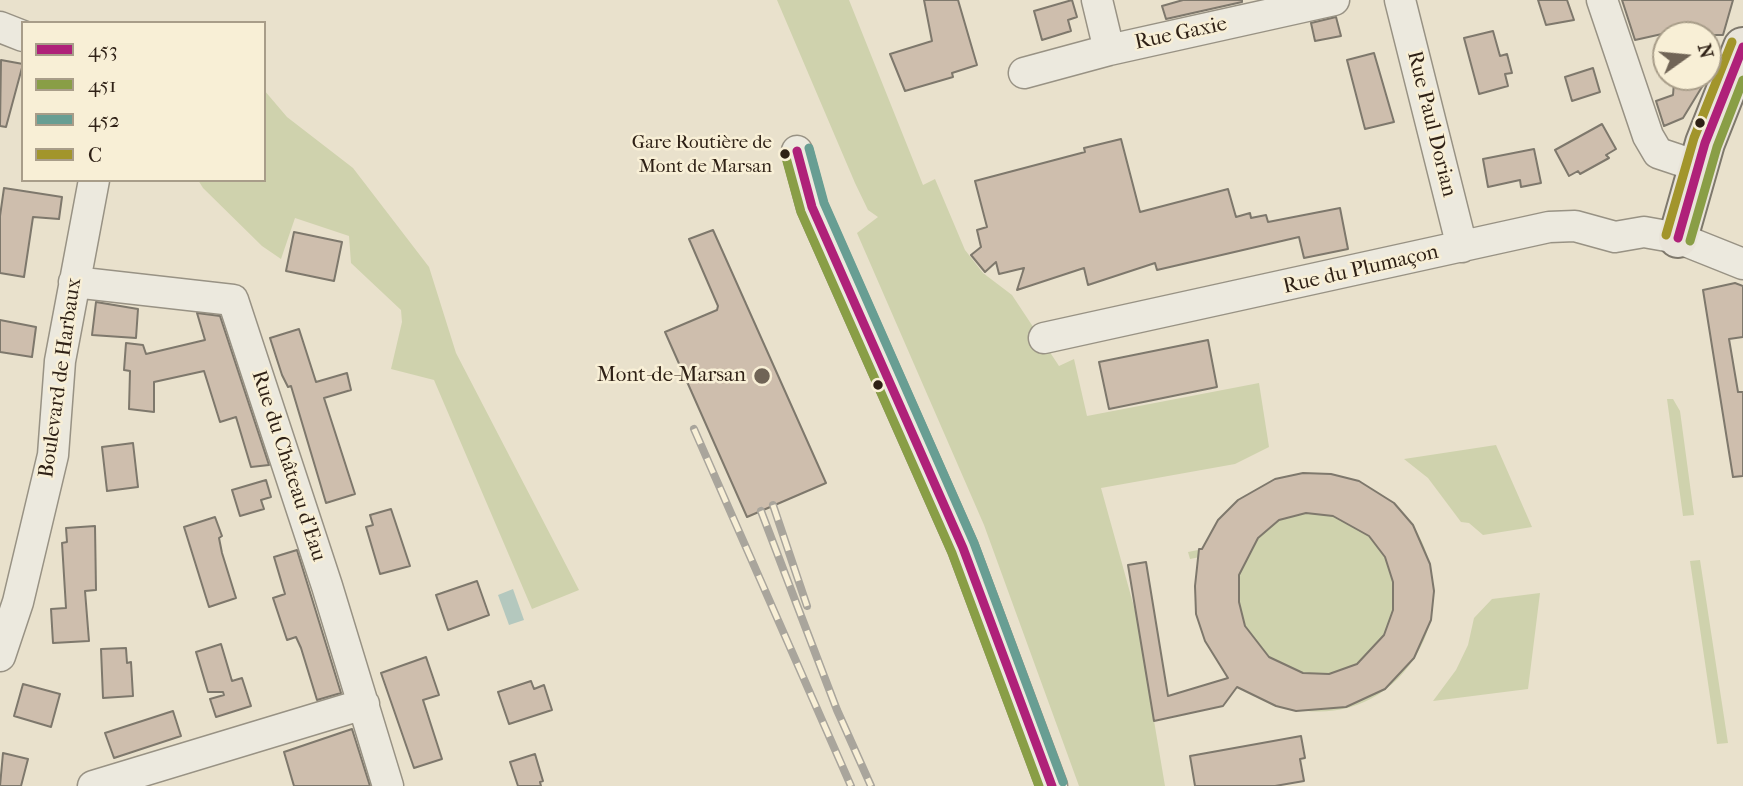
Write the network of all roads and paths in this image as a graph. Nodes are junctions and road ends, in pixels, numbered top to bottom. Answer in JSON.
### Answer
{"nodes":[{"id":1,"x":1097,"y":0,"type":"edge"},
{"id":2,"x":1334,"y":0,"type":"edge"},
{"id":3,"x":1399,"y":0,"type":"edge"},
{"id":4,"x":1602,"y":0,"type":"edge"},
{"id":5,"x":0,"y":27,"type":"edge"},
{"id":6,"x":21,"y":35,"type":"edge"},
{"id":7,"x":1743,"y":47,"type":"edge"},
{"id":8,"x":1110,"y":50,"type":"junction"},
{"id":9,"x":1024,"y":73,"type":"dead end"},
{"id":10,"x":797,"y":151,"type":"dead end"},
{"id":11,"x":1698,"y":166,"type":"junction"},
{"id":12,"x":94,"y":182,"type":"edge"},
{"id":13,"x":1678,"y":239,"type":"junction"},
{"id":14,"x":1462,"y":247,"type":"junction"},
{"id":15,"x":1743,"y":264,"type":"edge"},
{"id":16,"x":74,"y":282,"type":"junction"},
{"id":17,"x":1044,"y":338,"type":"dead end"},
{"id":18,"x":0,"y":656,"type":"edge"},
{"id":19,"x":364,"y":704,"type":"junction"},
{"id":20,"x":93,"y":786,"type":"edge"},
{"id":21,"x":388,"y":786,"type":"edge"},
{"id":22,"x":1052,"y":786,"type":"edge"}],
"edges":[{"from":1,"to":8,"type":"street","name":"Rue Gaxie"},
{"from":2,"to":8,"type":"street","name":"Rue Gaxie"},
{"from":3,"to":14,"type":"street","name":"Rue Paul Dorian"},
{"from":4,"to":11,"type":"street"},
{"from":5,"to":6,"type":"street"},
{"from":7,"to":11,"type":"main road"},
{"from":8,"to":9,"type":"street","name":"Rue Gaxie"},
{"from":10,"to":22,"type":"street"},
{"from":11,"to":13,"type":"main road"},
{"from":12,"to":16,"type":"street","name":"Boulevard de Harbaux"},
{"from":13,"to":14,"type":"street","name":"Rue du Plumaçon"},
{"from":13,"to":15,"type":"street","name":"Rue du Plumaçon"},
{"from":14,"to":17,"type":"street","name":"Rue du Plumaçon"},
{"from":16,"to":18,"type":"street","name":"Boulevard de Harbaux"},
{"from":16,"to":19,"type":"street","name":"Rue du Château d'Eau"},
{"from":19,"to":20,"type":"street"},
{"from":19,"to":21,"type":"street","name":"Rue du Château d'Eau"}]}
